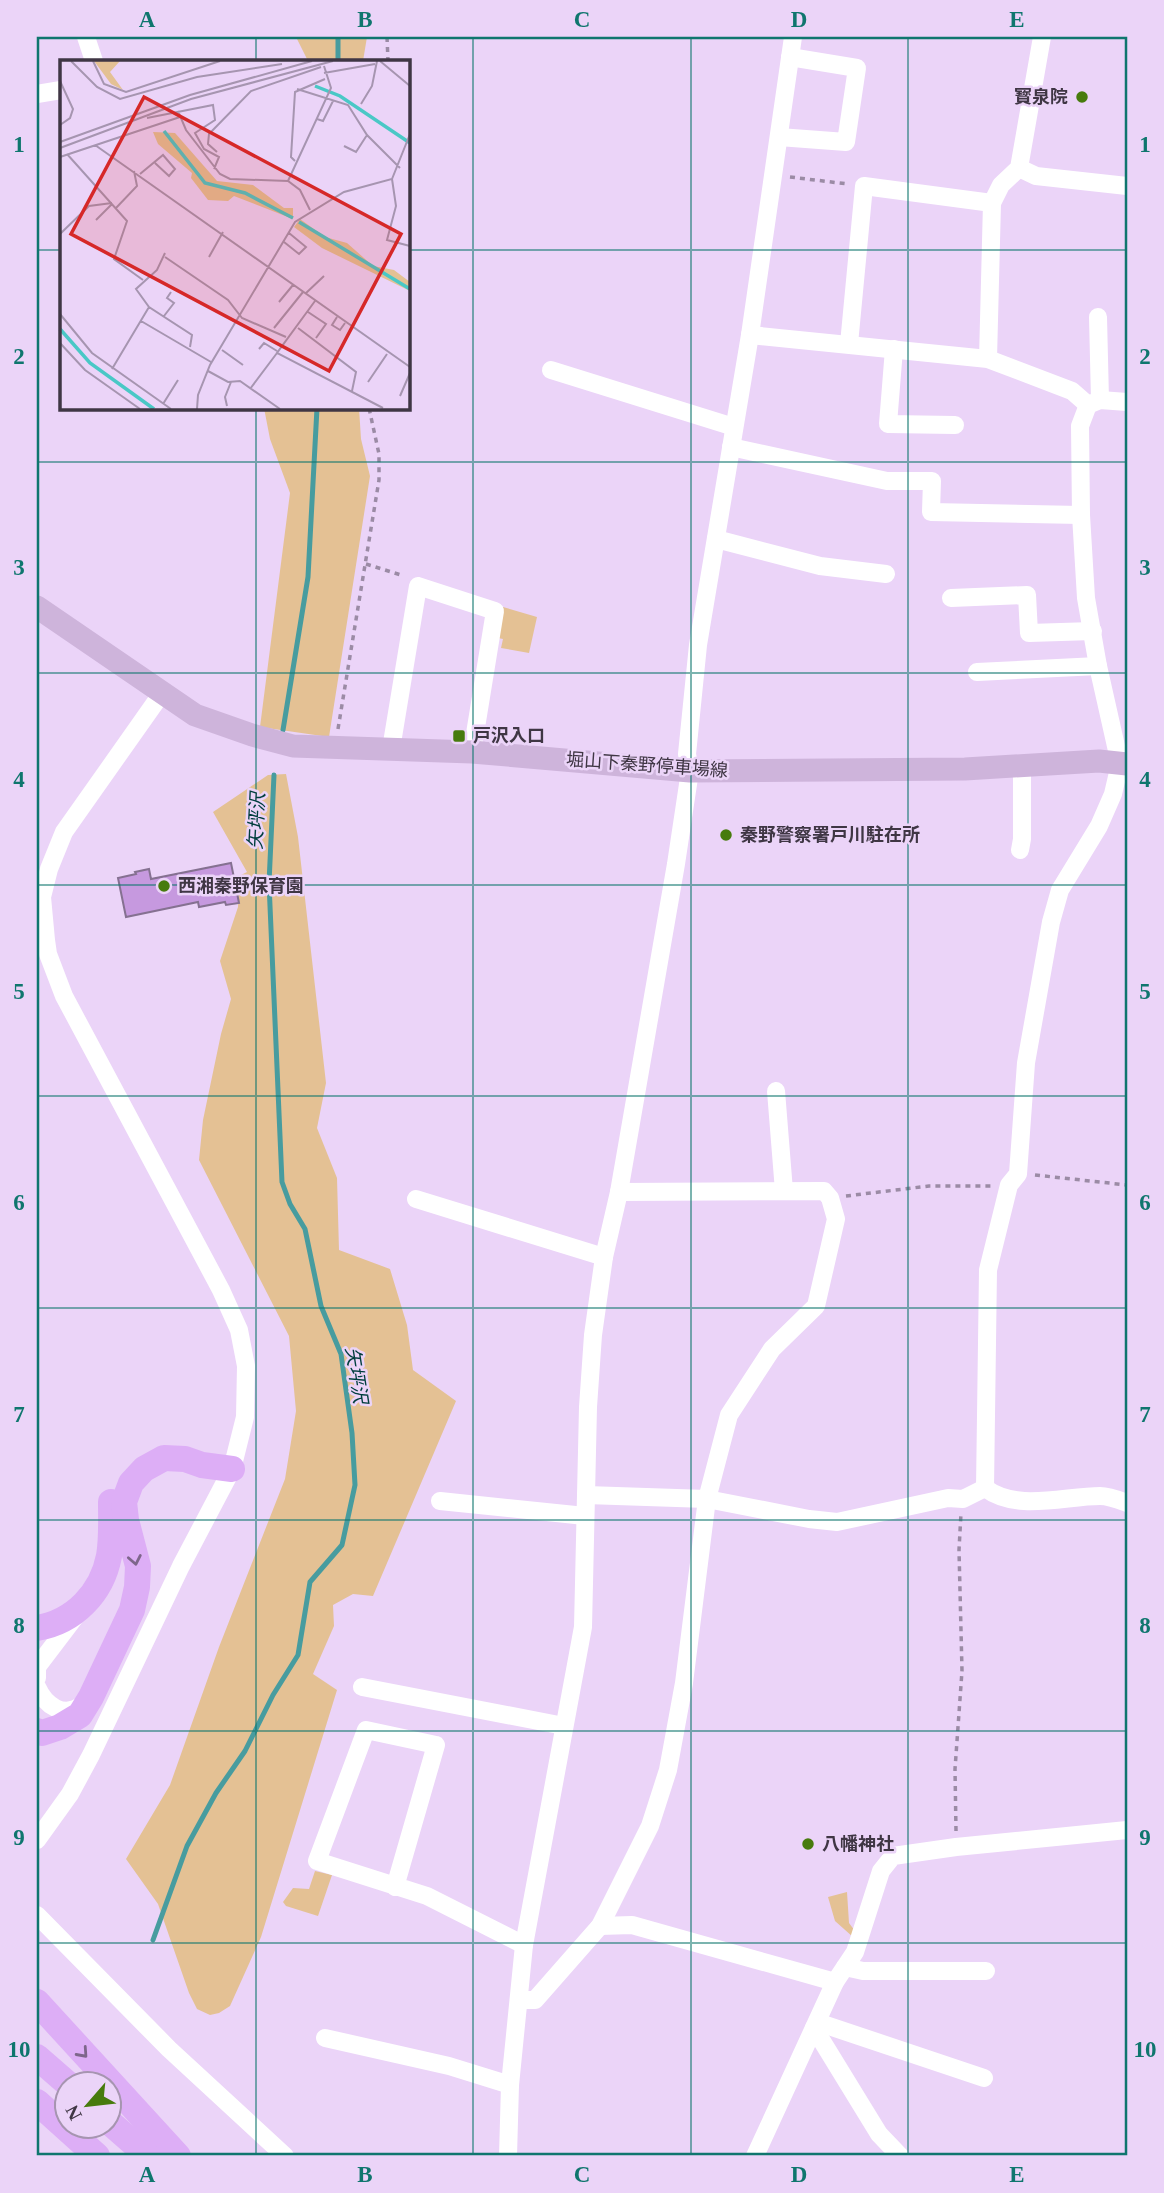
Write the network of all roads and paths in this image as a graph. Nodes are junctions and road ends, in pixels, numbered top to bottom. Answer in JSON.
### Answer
{"nodes":[{"id":1,"x":86,"y":37,"type":"edge"},
{"id":2,"x":387,"y":37,"type":"edge"},
{"id":3,"x":793,"y":37,"type":"edge"},
{"id":4,"x":1042,"y":37,"type":"edge"},
{"id":5,"x":790,"y":57,"type":"junction"},
{"id":6,"x":94,"y":60,"type":"edge"},
{"id":7,"x":388,"y":60,"type":"edge"},
{"id":8,"x":60,"y":90,"type":"edge"},
{"id":9,"x":37,"y":94,"type":"edge"},
{"id":10,"x":779,"y":137,"type":"junction"},
{"id":11,"x":1019,"y":168,"type":"junction"},
{"id":12,"x":773,"y":175,"type":"junction"},
{"id":13,"x":865,"y":178,"type":"junction"},
{"id":14,"x":1127,"y":186,"type":"edge"},
{"id":15,"x":992,"y":203,"type":"junction"},
{"id":16,"x":1098,"y":317,"type":"dead end"},
{"id":17,"x":750,"y":335,"type":"junction"},
{"id":18,"x":849,"y":344,"type":"junction"},
{"id":19,"x":894,"y":349,"type":"junction"},
{"id":20,"x":988,"y":359,"type":"junction"},
{"id":21,"x":551,"y":370,"type":"dead end"},
{"id":22,"x":1094,"y":402,"type":"junction"},
{"id":23,"x":1127,"y":402,"type":"edge"},
{"id":24,"x":369,"y":410,"type":"edge"},
{"id":25,"x":955,"y":425,"type":"dead end"},
{"id":26,"x":734,"y":427,"type":"junction"},
{"id":27,"x":731,"y":447,"type":"junction"},
{"id":28,"x":1081,"y":515,"type":"junction"},
{"id":29,"x":716,"y":540,"type":"junction"},
{"id":30,"x":366,"y":564,"type":"junction"},
{"id":31,"x":886,"y":574,"type":"dead end"},
{"id":32,"x":418,"y":586,"type":"junction"},
{"id":33,"x":951,"y":598,"type":"dead end"},
{"id":34,"x":37,"y":607,"type":"edge"},
{"id":35,"x":1093,"y":631,"type":"junction"},
{"id":36,"x":1098,"y":666,"type":"junction"},
{"id":37,"x":977,"y":672,"type":"dead end"},
{"id":38,"x":162,"y":693,"type":"junction"},
{"id":39,"x":335,"y":749,"type":"junction"},
{"id":40,"x":391,"y":750,"type":"junction"},
{"id":41,"x":472,"y":752,"type":"junction"},
{"id":42,"x":1022,"y":764,"type":"junction"},
{"id":43,"x":1123,"y":764,"type":"edge"},
{"id":44,"x":690,"y":771,"type":"junction"},
{"id":45,"x":1020,"y":850,"type":"dead end"},
{"id":46,"x":41,"y":941,"type":"edge"},
{"id":47,"x":776,"y":1091,"type":"dead end"},
{"id":48,"x":1014,"y":1180,"type":"junction"},
{"id":49,"x":1127,"y":1185,"type":"edge"},
{"id":50,"x":784,"y":1191,"type":"junction"},
{"id":51,"x":619,"y":1192,"type":"junction"},
{"id":52,"x":830,"y":1198,"type":"junction"},
{"id":53,"x":416,"y":1199,"type":"dead end"},
{"id":54,"x":604,"y":1257,"type":"junction"},
{"id":55,"x":232,"y":1469,"type":"junction"},
{"id":56,"x":985,"y":1488,"type":"junction"},
{"id":57,"x":586,"y":1494,"type":"junction"},
{"id":58,"x":707,"y":1499,"type":"junction"},
{"id":59,"x":962,"y":1499,"type":"junction"},
{"id":60,"x":440,"y":1501,"type":"dead end"},
{"id":61,"x":1127,"y":1503,"type":"edge"},
{"id":62,"x":585,"y":1516,"type":"junction"},
{"id":63,"x":84,"y":1605,"type":"junction"},
{"id":64,"x":37,"y":1628,"type":"edge"},
{"id":65,"x":37,"y":1678,"type":"edge"},
{"id":66,"x":37,"y":1686,"type":"edge"},
{"id":67,"x":362,"y":1687,"type":"dead end"},
{"id":68,"x":91,"y":1697,"type":"junction"},
{"id":69,"x":564,"y":1726,"type":"junction"},
{"id":70,"x":37,"y":1731,"type":"edge"},
{"id":71,"x":1127,"y":1830,"type":"edge"},
{"id":72,"x":37,"y":1840,"type":"edge"},
{"id":73,"x":956,"y":1847,"type":"junction"},
{"id":74,"x":395,"y":1887,"type":"junction"},
{"id":75,"x":37,"y":1915,"type":"edge"},
{"id":76,"x":600,"y":1926,"type":"junction"},
{"id":77,"x":524,"y":1945,"type":"junction"},
{"id":78,"x":986,"y":1970,"type":"dead end"},
{"id":79,"x":840,"y":1975,"type":"junction"},
{"id":80,"x":520,"y":2000,"type":"junction"},
{"id":81,"x":37,"y":2002,"type":"edge"},
{"id":82,"x":815,"y":2025,"type":"junction"},
{"id":83,"x":325,"y":2038,"type":"dead end"},
{"id":84,"x":37,"y":2057,"type":"edge"},
{"id":85,"x":52,"y":2070,"type":"edge"},
{"id":86,"x":984,"y":2078,"type":"dead end"},
{"id":87,"x":510,"y":2085,"type":"junction"},
{"id":88,"x":37,"y":2102,"type":"edge"},
{"id":89,"x":122,"y":2133,"type":"edge"},
{"id":90,"x":97,"y":2156,"type":"edge"},
{"id":91,"x":148,"y":2156,"type":"edge"},
{"id":92,"x":178,"y":2156,"type":"edge"},
{"id":93,"x":285,"y":2156,"type":"edge"},
{"id":94,"x":508,"y":2156,"type":"edge"},
{"id":95,"x":755,"y":2156,"type":"edge"},
{"id":96,"x":900,"y":2156,"type":"edge"}],
"edges":[{"from":1,"to":6,"type":"street"},
{"from":2,"to":7,"type":"path"},
{"from":3,"to":5,"type":"street"},
{"from":4,"to":11,"type":"street"},
{"from":5,"to":10,"type":"street"},
{"from":5,"to":10,"type":"street"},
{"from":8,"to":9,"type":"street"},
{"from":10,"to":12,"type":"street"},
{"from":11,"to":14,"type":"street"},
{"from":11,"to":15,"type":"street"},
{"from":12,"to":13,"type":"path"},
{"from":12,"to":17,"type":"street"},
{"from":13,"to":15,"type":"street"},
{"from":13,"to":18,"type":"street"},
{"from":15,"to":20,"type":"street"},
{"from":16,"to":22,"type":"street"},
{"from":17,"to":18,"type":"street"},
{"from":17,"to":26,"type":"street"},
{"from":18,"to":19,"type":"street"},
{"from":19,"to":20,"type":"street"},
{"from":19,"to":25,"type":"street"},
{"from":20,"to":22,"type":"street"},
{"from":21,"to":26,"type":"street"},
{"from":22,"to":23,"type":"street"},
{"from":22,"to":28,"type":"street"},
{"from":24,"to":30,"type":"path"},
{"from":26,"to":27,"type":"street"},
{"from":27,"to":28,"type":"street"},
{"from":27,"to":29,"type":"street"},
{"from":28,"to":35,"type":"street"},
{"from":29,"to":31,"type":"street"},
{"from":29,"to":44,"type":"street"},
{"from":30,"to":32,"type":"path"},
{"from":30,"to":39,"type":"path"},
{"from":32,"to":40,"type":"street"},
{"from":32,"to":41,"type":"street"},
{"from":33,"to":35,"type":"street"},
{"from":34,"to":38,"type":"main road","name":"堀山下秦野停車場線"},
{"from":35,"to":36,"type":"street"},
{"from":36,"to":37,"type":"street"},
{"from":36,"to":43,"type":"street"},
{"from":38,"to":39,"type":"main road","name":"堀山下秦野停車場線"},
{"from":38,"to":46,"type":"street"},
{"from":39,"to":40,"type":"main road","name":"堀山下秦野停車場線"},
{"from":40,"to":41,"type":"main road","name":"堀山下秦野停車場線"},
{"from":41,"to":44,"type":"main road","name":"堀山下秦野停車場線"},
{"from":42,"to":43,"type":"main road","name":"堀山下秦野停車場線"},
{"from":42,"to":44,"type":"main road","name":"堀山下秦野停車場線"},
{"from":42,"to":45,"type":"street"},
{"from":43,"to":48,"type":"street"},
{"from":44,"to":51,"type":"street"},
{"from":46,"to":55,"type":"street"},
{"from":47,"to":50,"type":"street"},
{"from":48,"to":49,"type":"path"},
{"from":48,"to":52,"type":"path"},
{"from":48,"to":56,"type":"street"},
{"from":50,"to":51,"type":"street"},
{"from":50,"to":52,"type":"street"},
{"from":51,"to":54,"type":"street"},
{"from":52,"to":58,"type":"street"},
{"from":53,"to":54,"type":"street"},
{"from":54,"to":57,"type":"street"},
{"from":55,"to":63,"type":"highway"},
{"from":55,"to":68,"type":"highway","one_way":true},
{"from":55,"to":72,"type":"street"},
{"from":56,"to":59,"type":"street"},
{"from":56,"to":61,"type":"street"},
{"from":57,"to":58,"type":"street"},
{"from":57,"to":62,"type":"street"},
{"from":58,"to":59,"type":"street"},
{"from":58,"to":76,"type":"street"},
{"from":59,"to":73,"type":"path"},
{"from":60,"to":62,"type":"street"},
{"from":62,"to":69,"type":"street"},
{"from":63,"to":64,"type":"highway"},
{"from":63,"to":65,"type":"street"},
{"from":66,"to":68,"type":"street"},
{"from":67,"to":69,"type":"street"},
{"from":68,"to":70,"type":"highway"},
{"from":69,"to":77,"type":"street"},
{"from":71,"to":73,"type":"street"},
{"from":73,"to":79,"type":"street"},
{"from":74,"to":74,"type":"street"},
{"from":74,"to":77,"type":"street"},
{"from":75,"to":93,"type":"street"},
{"from":76,"to":79,"type":"street"},
{"from":76,"to":80,"type":"street"},
{"from":77,"to":80,"type":"street"},
{"from":78,"to":79,"type":"street"},
{"from":79,"to":82,"type":"street"},
{"from":80,"to":87,"type":"street"},
{"from":81,"to":92,"type":"highway","one_way":true},
{"from":82,"to":86,"type":"street"},
{"from":82,"to":95,"type":"street"},
{"from":82,"to":96,"type":"street"},
{"from":83,"to":87,"type":"street"},
{"from":84,"to":85,"type":"highway"},
{"from":87,"to":94,"type":"street"},
{"from":88,"to":90,"type":"highway"},
{"from":89,"to":91,"type":"highway"}]}
